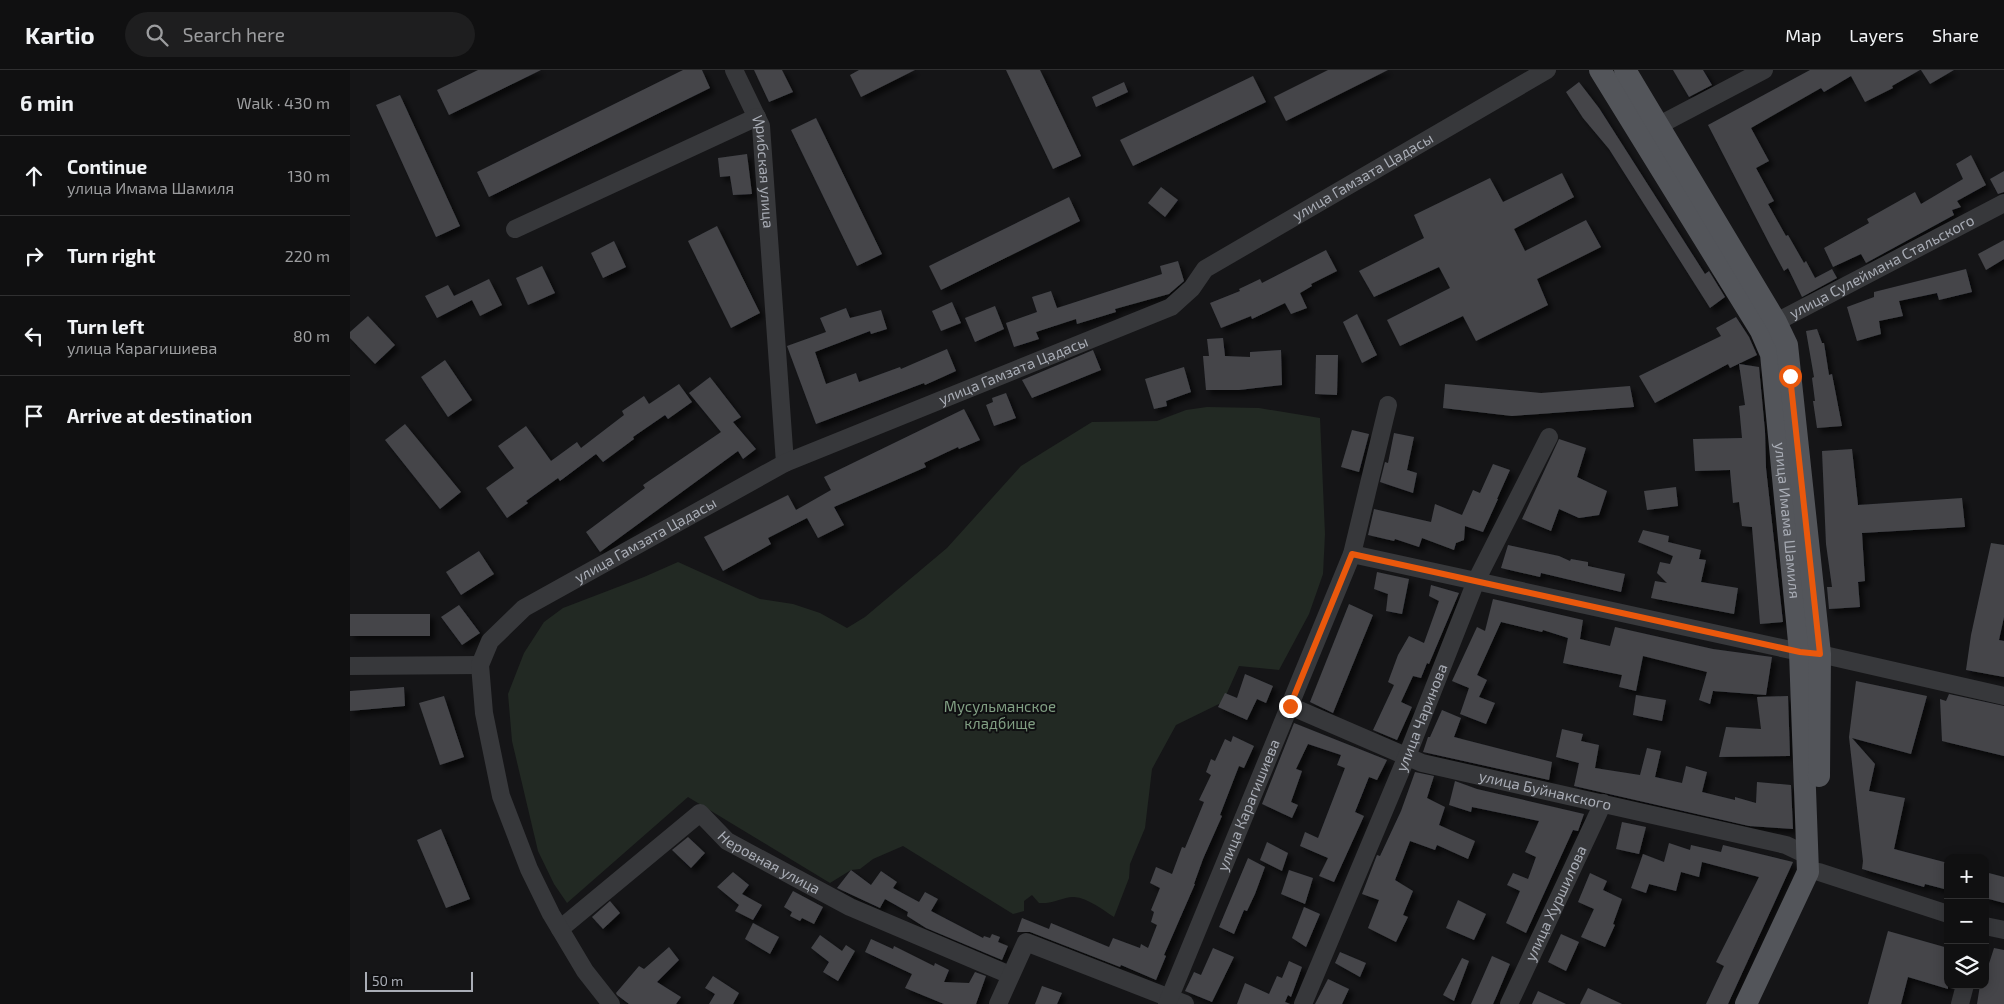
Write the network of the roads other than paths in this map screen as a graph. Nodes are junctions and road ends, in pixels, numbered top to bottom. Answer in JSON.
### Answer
{"nodes":[{"id":1,"x":734,"y":70,"type":"edge"},
{"id":2,"x":1547,"y":70,"type":"edge"},
{"id":3,"x":1600,"y":70,"type":"edge"},
{"id":4,"x":1625,"y":70,"type":"edge"},
{"id":5,"x":1764,"y":70,"type":"edge"},
{"id":6,"x":757,"y":117,"type":"junction"},
{"id":7,"x":1641,"y":135,"type":"junction"},
{"id":8,"x":2004,"y":203,"type":"edge"},
{"id":9,"x":515,"y":229,"type":"dead end"},
{"id":10,"x":1769,"y":326,"type":"junction"},
{"id":11,"x":1388,"y":405,"type":"dead end"},
{"id":12,"x":1549,"y":437,"type":"dead end"},
{"id":13,"x":785,"y":463,"type":"junction"},
{"id":14,"x":1352,"y":554,"type":"junction"},
{"id":15,"x":1476,"y":581,"type":"junction"},
{"id":16,"x":1810,"y":653,"type":"junction"},
{"id":17,"x":480,"y":665,"type":"junction"},
{"id":18,"x":350,"y":666,"type":"edge"},
{"id":19,"x":2004,"y":696,"type":"edge"},
{"id":20,"x":1290,"y":706,"type":"junction"},
{"id":21,"x":1407,"y":756,"type":"junction"},
{"id":22,"x":1603,"y":803,"type":"junction"},
{"id":23,"x":1813,"y":864,"type":"junction"},
{"id":24,"x":1944,"y":913,"type":"edge"},
{"id":25,"x":1989,"y":927,"type":"edge"},
{"id":26,"x":560,"y":929,"type":"junction"},
{"id":27,"x":2004,"y":930,"type":"edge"},
{"id":28,"x":1010,"y":975,"type":"junction"},
{"id":29,"x":1964,"y":989,"type":"edge"},
{"id":30,"x":1174,"y":1002,"type":"edge"},
{"id":31,"x":611,"y":1004,"type":"edge"},
{"id":32,"x":998,"y":1004,"type":"edge"},
{"id":33,"x":1303,"y":1004,"type":"edge"},
{"id":34,"x":1509,"y":1004,"type":"edge"},
{"id":35,"x":1746,"y":1004,"type":"edge"},
{"id":36,"x":1760,"y":1004,"type":"edge"},
{"id":37,"x":1960,"y":1004,"type":"edge"}],
"edges":[{"from":1,"to":6,"type":"street"},
{"from":2,"to":13,"type":"street","name":"улица Гамзата Цадасы"},
{"from":3,"to":7,"type":"main road","name":"улица Имама Шамиля"},
{"from":4,"to":10,"type":"main road","name":"улица Имама Шамиля"},
{"from":5,"to":7,"type":"street"},
{"from":6,"to":9,"type":"street","name":"Ирибская улица"},
{"from":6,"to":13,"type":"street","name":"Ирибская улица"},
{"from":7,"to":10,"type":"main road","name":"улица Имама Шамиля"},
{"from":8,"to":10,"type":"street","name":"улица Сулеймана Стальского"},
{"from":10,"to":16,"type":"main road","name":"улица Имама Шамиля"},
{"from":11,"to":14,"type":"street","name":"улица Карагишиева"},
{"from":12,"to":15,"type":"street","name":"улица Чаринова"},
{"from":13,"to":17,"type":"street","name":"улица Гамзата Цадасы"},
{"from":14,"to":15,"type":"street"},
{"from":14,"to":20,"type":"street","name":"улица Карагишиева"},
{"from":15,"to":16,"type":"street"},
{"from":15,"to":21,"type":"street","name":"улица Чаринова"},
{"from":16,"to":19,"type":"street"},
{"from":16,"to":23,"type":"main road","name":"улица Имама Шамиля"},
{"from":17,"to":18,"type":"street"},
{"from":17,"to":26,"type":"street"},
{"from":20,"to":21,"type":"street","name":"улица Буйнакского"},
{"from":20,"to":30,"type":"street","name":"улица Карагишиева"},
{"from":21,"to":22,"type":"street","name":"улица Буйнакского"},
{"from":21,"to":33,"type":"street","name":"улица Чаринова"},
{"from":22,"to":23,"type":"street","name":"улица Буйнакского"},
{"from":22,"to":34,"type":"street","name":"улица Хуршилова"},
{"from":23,"to":24,"type":"street","name":"улица Буйнакского"},
{"from":23,"to":35,"type":"main road","name":"улица Имама Шамиля"},
{"from":23,"to":36,"type":"main road","name":"улица Имама Шамиля"},
{"from":25,"to":27,"type":"street"},
{"from":26,"to":28,"type":"street","name":"Неровная улица"},
{"from":26,"to":31,"type":"street"},
{"from":28,"to":30,"type":"street"},
{"from":28,"to":32,"type":"street"},
{"from":29,"to":37,"type":"street"}]}
